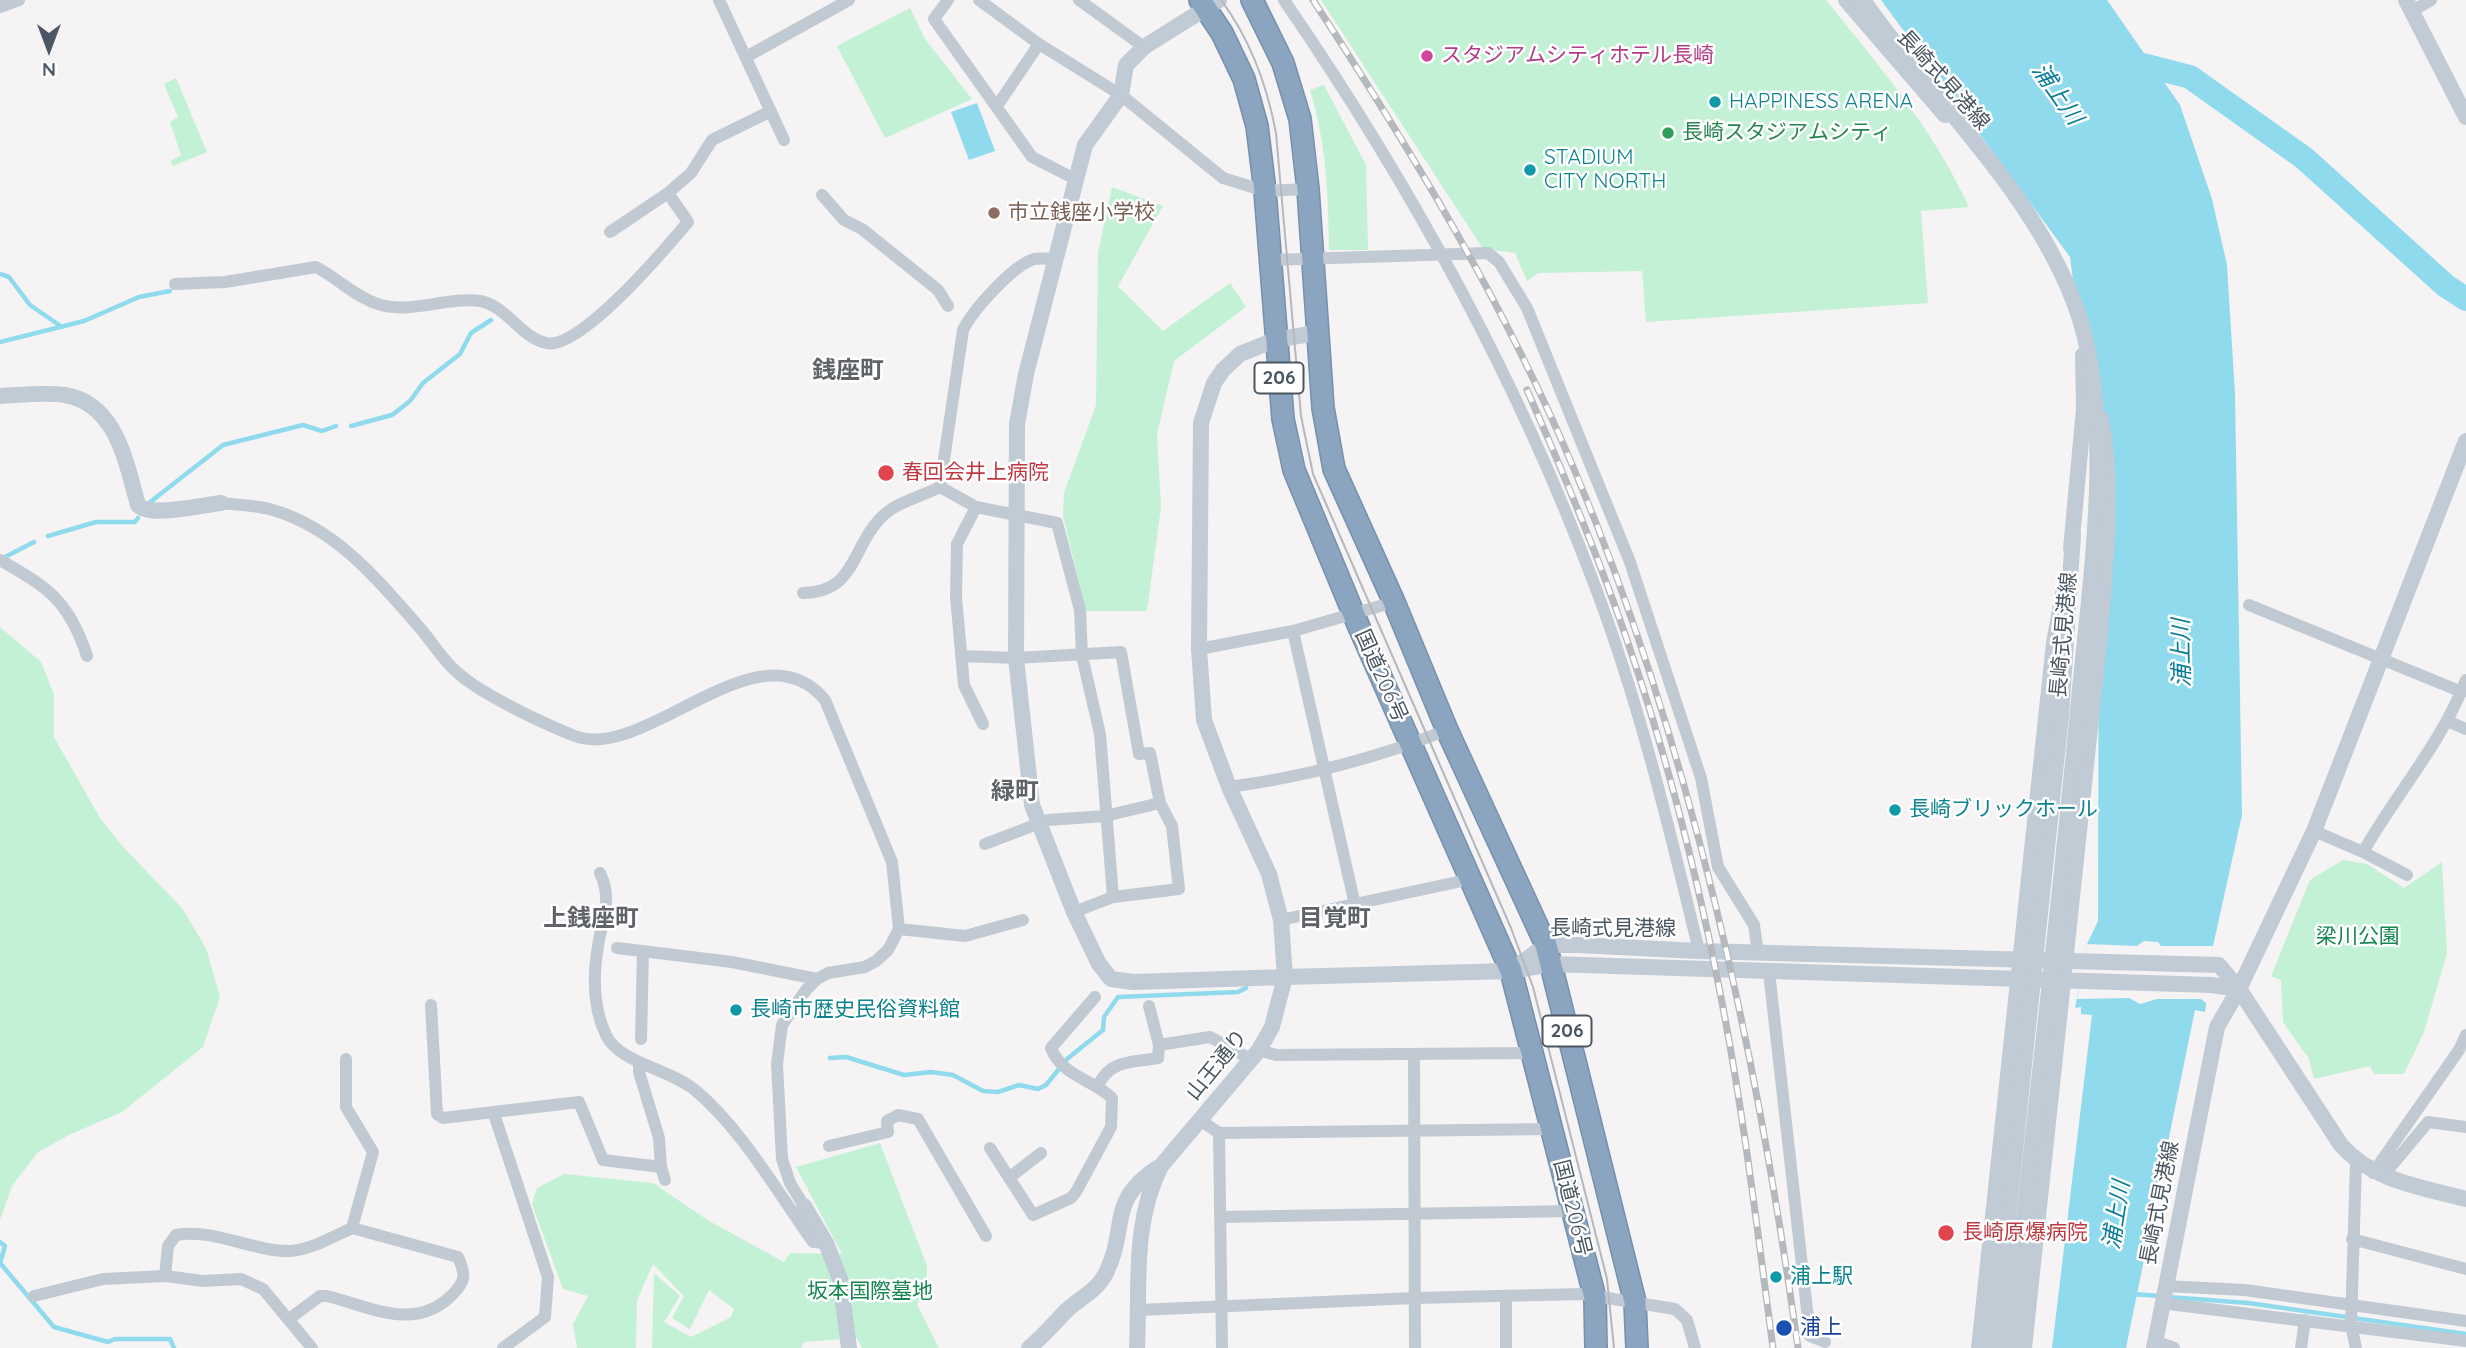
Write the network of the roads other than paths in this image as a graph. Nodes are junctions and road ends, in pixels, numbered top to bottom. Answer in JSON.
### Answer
{"nodes":[{"id":1,"x":19,"y":0,"type":"edge"},
{"id":2,"x":719,"y":0,"type":"edge"},
{"id":3,"x":849,"y":0,"type":"edge"},
{"id":4,"x":948,"y":0,"type":"edge"},
{"id":5,"x":979,"y":0,"type":"edge"},
{"id":6,"x":1079,"y":0,"type":"edge"},
{"id":7,"x":1252,"y":0,"type":"edge"},
{"id":8,"x":1284,"y":0,"type":"edge"},
{"id":9,"x":1846,"y":0,"type":"edge"},
{"id":10,"x":1863,"y":0,"type":"edge"},
{"id":11,"x":2431,"y":0,"type":"edge"},
{"id":12,"x":1209,"y":2,"type":"edge"},
{"id":13,"x":2409,"y":6,"type":"edge"},
{"id":14,"x":0,"y":7,"type":"edge"},
{"id":15,"x":1039,"y":44,"type":"junction"},
{"id":16,"x":1144,"y":47,"type":"junction"},
{"id":17,"x":746,"y":57,"type":"junction"},
{"id":18,"x":1121,"y":95,"type":"junction"},
{"id":19,"x":997,"y":106,"type":"junction"},
{"id":20,"x":771,"y":111,"type":"junction"},
{"id":21,"x":2466,"y":117,"type":"edge"},
{"id":22,"x":784,"y":140,"type":"dead end"},
{"id":23,"x":1075,"y":180,"type":"junction"},
{"id":24,"x":1308,"y":189,"type":"junction"},
{"id":25,"x":1265,"y":191,"type":"junction"},
{"id":26,"x":668,"y":193,"type":"junction"},
{"id":27,"x":822,"y":195,"type":"dead end"},
{"id":28,"x":610,"y":232,"type":"dead end"},
{"id":29,"x":1444,"y":255,"type":"junction"},
{"id":30,"x":1057,"y":259,"type":"junction"},
{"id":31,"x":1271,"y":260,"type":"junction"},
{"id":32,"x":1311,"y":260,"type":"junction"},
{"id":33,"x":175,"y":284,"type":"dead end"},
{"id":34,"x":948,"y":306,"type":"dead end"},
{"id":35,"x":1316,"y":333,"type":"junction"},
{"id":36,"x":1275,"y":340,"type":"junction"},
{"id":37,"x":2096,"y":389,"type":"junction"},
{"id":38,"x":0,"y":396,"type":"edge"},
{"id":39,"x":2466,"y":441,"type":"edge"},
{"id":40,"x":2459,"y":477,"type":"edge"},
{"id":41,"x":940,"y":487,"type":"junction"},
{"id":42,"x":221,"y":503,"type":"joint"},
{"id":43,"x":976,"y":507,"type":"junction"},
{"id":44,"x":1016,"y":517,"type":"junction"},
{"id":45,"x":2073,"y":535,"type":"junction"},
{"id":46,"x":0,"y":560,"type":"edge"},
{"id":47,"x":803,"y":593,"type":"dead end"},
{"id":48,"x":1394,"y":602,"type":"junction"},
{"id":49,"x":2249,"y":605,"type":"dead end"},
{"id":50,"x":1353,"y":613,"type":"junction"},
{"id":51,"x":1293,"y":631,"type":"junction"},
{"id":52,"x":1199,"y":649,"type":"junction"},
{"id":53,"x":87,"y":656,"type":"dead end"},
{"id":54,"x":961,"y":656,"type":"junction"},
{"id":55,"x":1082,"y":656,"type":"junction"},
{"id":56,"x":1016,"y":658,"type":"junction"},
{"id":57,"x":2379,"y":659,"type":"junction"},
{"id":58,"x":2464,"y":686,"type":"edge"},
{"id":59,"x":2447,"y":722,"type":"junction"},
{"id":60,"x":983,"y":724,"type":"dead end"},
{"id":61,"x":2466,"y":729,"type":"edge"},
{"id":62,"x":1447,"y":730,"type":"junction"},
{"id":63,"x":1411,"y":745,"type":"junction"},
{"id":64,"x":1324,"y":769,"type":"junction"},
{"id":65,"x":1229,"y":787,"type":"junction"},
{"id":66,"x":1160,"y":803,"type":"junction"},
{"id":67,"x":1105,"y":816,"type":"junction"},
{"id":68,"x":1037,"y":824,"type":"junction"},
{"id":69,"x":2314,"y":831,"type":"junction"},
{"id":70,"x":985,"y":844,"type":"dead end"},
{"id":71,"x":2362,"y":852,"type":"junction"},
{"id":72,"x":600,"y":873,"type":"dead end"},
{"id":73,"x":2407,"y":875,"type":"dead end"},
{"id":74,"x":1471,"y":879,"type":"junction"},
{"id":75,"x":1113,"y":897,"type":"junction"},
{"id":76,"x":1355,"y":905,"type":"junction"},
{"id":77,"x":1074,"y":912,"type":"junction"},
{"id":78,"x":1023,"y":920,"type":"dead end"},
{"id":79,"x":1281,"y":920,"type":"junction"},
{"id":80,"x":899,"y":929,"type":"junction"},
{"id":81,"x":617,"y":948,"type":"dead end"},
{"id":82,"x":643,"y":951,"type":"junction"},
{"id":83,"x":1699,"y":951,"type":"junction"},
{"id":84,"x":1758,"y":953,"type":"junction"},
{"id":85,"x":1548,"y":955,"type":"junction"},
{"id":86,"x":2020,"y":958,"type":"junction"},
{"id":87,"x":2072,"y":960,"type":"junction"},
{"id":88,"x":1511,"y":971,"type":"junction"},
{"id":89,"x":1769,"y":972,"type":"junction"},
{"id":90,"x":1285,"y":977,"type":"junction"},
{"id":91,"x":817,"y":979,"type":"junction"},
{"id":92,"x":2018,"y":979,"type":"junction"},
{"id":93,"x":2071,"y":981,"type":"junction"},
{"id":94,"x":2239,"y":989,"type":"junction"},
{"id":95,"x":1095,"y":997,"type":"dead end"},
{"id":96,"x":430,"y":1005,"type":"dead end"},
{"id":97,"x":1149,"y":1006,"type":"dead end"},
{"id":98,"x":2466,"y":1035,"type":"edge"},
{"id":99,"x":641,"y":1039,"type":"dead end"},
{"id":100,"x":1159,"y":1045,"type":"junction"},
{"id":101,"x":2462,"y":1051,"type":"edge"},
{"id":102,"x":1532,"y":1053,"type":"junction"},
{"id":103,"x":1414,"y":1054,"type":"junction"},
{"id":104,"x":1255,"y":1055,"type":"junction"},
{"id":105,"x":346,"y":1059,"type":"dead end"},
{"id":106,"x":639,"y":1062,"type":"junction"},
{"id":107,"x":1098,"y":1085,"type":"junction"},
{"id":108,"x":494,"y":1114,"type":"junction"},
{"id":109,"x":1200,"y":1120,"type":"junction"},
{"id":110,"x":2466,"y":1127,"type":"edge"},
{"id":111,"x":1552,"y":1129,"type":"junction"},
{"id":112,"x":1414,"y":1131,"type":"junction"},
{"id":113,"x":1219,"y":1133,"type":"junction"},
{"id":114,"x":829,"y":1146,"type":"dead end"},
{"id":115,"x":990,"y":1148,"type":"dead end"},
{"id":116,"x":1041,"y":1153,"type":"dead end"},
{"id":117,"x":2356,"y":1162,"type":"junction"},
{"id":118,"x":1161,"y":1166,"type":"junction"},
{"id":119,"x":2378,"y":1175,"type":"junction"},
{"id":120,"x":1009,"y":1178,"type":"junction"},
{"id":121,"x":2466,"y":1199,"type":"edge"},
{"id":122,"x":804,"y":1206,"type":"joint"},
{"id":123,"x":1574,"y":1211,"type":"junction"},
{"id":124,"x":1415,"y":1214,"type":"junction"},
{"id":125,"x":1220,"y":1217,"type":"junction"},
{"id":126,"x":2016,"y":1217,"type":"junction"},
{"id":127,"x":352,"y":1228,"type":"junction"},
{"id":128,"x":986,"y":1236,"type":"dead end"},
{"id":129,"x":2352,"y":1239,"type":"junction"},
{"id":130,"x":825,"y":1243,"type":"junction"},
{"id":131,"x":2466,"y":1269,"type":"edge"},
{"id":132,"x":166,"y":1276,"type":"junction"},
{"id":133,"x":2165,"y":1286,"type":"junction"},
{"id":134,"x":34,"y":1296,"type":"dead end"},
{"id":135,"x":1506,"y":1296,"type":"junction"},
{"id":136,"x":1415,"y":1297,"type":"junction"},
{"id":137,"x":1595,"y":1298,"type":"junction"},
{"id":138,"x":1635,"y":1302,"type":"junction"},
{"id":139,"x":2161,"y":1303,"type":"junction"},
{"id":140,"x":2352,"y":1305,"type":"junction"},
{"id":141,"x":1222,"y":1306,"type":"junction"},
{"id":142,"x":1139,"y":1310,"type":"junction"},
{"id":143,"x":289,"y":1319,"type":"junction"},
{"id":144,"x":2305,"y":1320,"type":"junction"},
{"id":145,"x":2466,"y":1321,"type":"edge"},
{"id":146,"x":2351,"y":1325,"type":"junction"},
{"id":147,"x":2466,"y":1341,"type":"edge"},
{"id":148,"x":1825,"y":1342,"type":"dead end"},
{"id":149,"x":2154,"y":1345,"type":"edge"},
{"id":150,"x":312,"y":1348,"type":"edge"},
{"id":151,"x":503,"y":1348,"type":"edge"},
{"id":152,"x":849,"y":1348,"type":"edge"},
{"id":153,"x":1029,"y":1348,"type":"edge"},
{"id":154,"x":1137,"y":1348,"type":"edge"},
{"id":155,"x":1222,"y":1348,"type":"edge"},
{"id":156,"x":1415,"y":1348,"type":"edge"},
{"id":157,"x":1506,"y":1348,"type":"edge"},
{"id":158,"x":1596,"y":1348,"type":"edge"},
{"id":159,"x":1637,"y":1348,"type":"edge"},
{"id":160,"x":1695,"y":1348,"type":"edge"},
{"id":161,"x":1979,"y":1348,"type":"edge"},
{"id":162,"x":1995,"y":1348,"type":"edge"},
{"id":163,"x":2011,"y":1348,"type":"edge"},
{"id":164,"x":2024,"y":1348,"type":"edge"},
{"id":165,"x":2174,"y":1348,"type":"edge"},
{"id":166,"x":2301,"y":1348,"type":"edge"},
{"id":167,"x":2356,"y":1348,"type":"edge"}],
"edges":[{"from":1,"to":14,"type":"street"},
{"from":2,"to":17,"type":"street"},
{"from":3,"to":17,"type":"street"},
{"from":4,"to":19,"type":"street"},
{"from":5,"to":15,"type":"street"},
{"from":6,"to":16,"type":"street"},
{"from":7,"to":24,"type":"highway","name":"国道206号","number":"206"},
{"from":8,"to":29,"type":"street"},
{"from":9,"to":45,"type":"main road","name":"長崎式見港線","bridge":true},
{"from":10,"to":37,"type":"main road","name":"長崎式見港線","bridge":true},
{"from":11,"to":13,"type":"street"},
{"from":12,"to":16,"type":"main road"},
{"from":12,"to":25,"type":"highway","name":"国道206号","number":"206"},
{"from":13,"to":21,"type":"main road"},
{"from":15,"to":18,"type":"street"},
{"from":15,"to":19,"type":"street"},
{"from":16,"to":18,"type":"main road"},
{"from":17,"to":20,"type":"street"},
{"from":18,"to":23,"type":"main road"},
{"from":18,"to":25,"type":"street"},
{"from":19,"to":23,"type":"street"},
{"from":20,"to":22,"type":"street"},
{"from":20,"to":26,"type":"street"},
{"from":23,"to":30,"type":"main road"},
{"from":24,"to":25,"type":"street"},
{"from":24,"to":32,"type":"highway","name":"国道206号","number":"206"},
{"from":25,"to":31,"type":"highway","name":"国道206号","number":"206"},
{"from":26,"to":28,"type":"street"},
{"from":26,"to":33,"type":"street"},
{"from":27,"to":34,"type":"street"},
{"from":29,"to":32,"type":"street"},
{"from":29,"to":83,"type":"street"},
{"from":29,"to":84,"type":"street"},
{"from":30,"to":41,"type":"street"},
{"from":30,"to":44,"type":"main road"},
{"from":31,"to":32,"type":"street"},
{"from":31,"to":36,"type":"highway","name":"国道206号","number":"206"},
{"from":32,"to":35,"type":"highway","name":"国道206号","number":"206"},
{"from":35,"to":36,"type":"main road","name":"山王通り"},
{"from":35,"to":48,"type":"highway","name":"国道206号","number":"206"},
{"from":36,"to":50,"type":"highway","name":"国道206号","number":"206"},
{"from":36,"to":52,"type":"main road","name":"山王通り"},
{"from":37,"to":87,"type":"main road","bridge":true},
{"from":37,"to":126,"type":"main road","name":"長崎式見港線","bridge":true},
{"from":38,"to":42,"type":"main road"},
{"from":39,"to":40,"type":"main road"},
{"from":40,"to":57,"type":"main road"},
{"from":41,"to":43,"type":"street"},
{"from":41,"to":47,"type":"street"},
{"from":42,"to":80,"type":"street"},
{"from":43,"to":44,"type":"street"},
{"from":43,"to":54,"type":"street"},
{"from":44,"to":55,"type":"street"},
{"from":44,"to":56,"type":"main road"},
{"from":45,"to":86,"type":"main road","bridge":true},
{"from":45,"to":126,"type":"main road","name":"長崎式見港線","bridge":true},
{"from":46,"to":53,"type":"street"},
{"from":48,"to":50,"type":"street"},
{"from":48,"to":62,"type":"highway","name":"国道206号","number":"206"},
{"from":49,"to":57,"type":"street"},
{"from":50,"to":51,"type":"street"},
{"from":50,"to":63,"type":"highway","name":"国道206号","number":"206"},
{"from":51,"to":52,"type":"street"},
{"from":51,"to":64,"type":"street"},
{"from":52,"to":65,"type":"main road","name":"山王通り"},
{"from":54,"to":56,"type":"street"},
{"from":54,"to":60,"type":"street"},
{"from":55,"to":56,"type":"street"},
{"from":55,"to":66,"type":"street"},
{"from":55,"to":67,"type":"street"},
{"from":56,"to":68,"type":"main road"},
{"from":57,"to":58,"type":"street"},
{"from":57,"to":69,"type":"main road"},
{"from":58,"to":59,"type":"street"},
{"from":59,"to":61,"type":"street"},
{"from":59,"to":71,"type":"street"},
{"from":62,"to":63,"type":"street"},
{"from":62,"to":85,"type":"highway","name":"国道206号","number":"206"},
{"from":63,"to":64,"type":"street"},
{"from":63,"to":74,"type":"highway","name":"国道206号","number":"206"},
{"from":64,"to":65,"type":"street"},
{"from":64,"to":76,"type":"street"},
{"from":65,"to":79,"type":"main road","name":"山王通り"},
{"from":66,"to":67,"type":"street"},
{"from":66,"to":75,"type":"street"},
{"from":67,"to":68,"type":"street"},
{"from":67,"to":75,"type":"street"},
{"from":68,"to":70,"type":"street"},
{"from":68,"to":77,"type":"main road"},
{"from":69,"to":71,"type":"street"},
{"from":69,"to":94,"type":"main road"},
{"from":71,"to":73,"type":"street"},
{"from":72,"to":106,"type":"street"},
{"from":74,"to":76,"type":"street"},
{"from":74,"to":88,"type":"highway","name":"国道206号","number":"206"},
{"from":75,"to":77,"type":"street"},
{"from":76,"to":79,"type":"street"},
{"from":77,"to":90,"type":"main road"},
{"from":78,"to":80,"type":"street"},
{"from":79,"to":90,"type":"main road","name":"山王通り"},
{"from":80,"to":91,"type":"street"},
{"from":81,"to":82,"type":"street"},
{"from":82,"to":91,"type":"street"},
{"from":82,"to":99,"type":"street"},
{"from":83,"to":84,"type":"main road","name":"長崎式見港線"},
{"from":83,"to":85,"type":"main road","name":"長崎式見港線"},
{"from":84,"to":86,"type":"main road","name":"長崎式見港線"},
{"from":85,"to":88,"type":"main road","name":"長崎式見港線"},
{"from":85,"to":89,"type":"main road","name":"長崎式見港線"},
{"from":85,"to":138,"type":"highway","name":"国道206号","number":"206"},
{"from":86,"to":87,"type":"main road","name":"長崎式見港線"},
{"from":86,"to":92,"type":"main road"},
{"from":87,"to":93,"type":"main road"},
{"from":87,"to":94,"type":"main road","name":"長崎式見港線"},
{"from":88,"to":90,"type":"main road"},
{"from":88,"to":102,"type":"highway","name":"国道206号","number":"206"},
{"from":89,"to":92,"type":"main road","name":"長崎式見港線"},
{"from":89,"to":148,"type":"street"},
{"from":90,"to":104,"type":"main road","name":"山王通り"},
{"from":91,"to":122,"type":"street"},
{"from":92,"to":93,"type":"main road","name":"長崎式見港線"},
{"from":92,"to":161,"type":"main road"},
{"from":93,"to":94,"type":"main road","name":"長崎式見港線"},
{"from":93,"to":164,"type":"main road"},
{"from":94,"to":117,"type":"main road"},
{"from":94,"to":133,"type":"main road","name":"長崎式見港線"},
{"from":95,"to":107,"type":"street"},
{"from":96,"to":108,"type":"street"},
{"from":97,"to":100,"type":"street"},
{"from":98,"to":101,"type":"street"},
{"from":100,"to":104,"type":"street"},
{"from":100,"to":107,"type":"street"},
{"from":101,"to":119,"type":"street"},
{"from":102,"to":103,"type":"street"},
{"from":102,"to":111,"type":"highway","name":"国道206号","number":"206"},
{"from":103,"to":104,"type":"street"},
{"from":103,"to":112,"type":"street"},
{"from":104,"to":109,"type":"main road","name":"山王通り"},
{"from":105,"to":127,"type":"street"},
{"from":106,"to":108,"type":"street"},
{"from":106,"to":130,"type":"street"},
{"from":107,"to":120,"type":"street"},
{"from":108,"to":151,"type":"street"},
{"from":109,"to":113,"type":"street"},
{"from":109,"to":118,"type":"main road","name":"山王通り"},
{"from":110,"to":119,"type":"street"},
{"from":111,"to":112,"type":"street"},
{"from":111,"to":123,"type":"highway","name":"国道206号","number":"206"},
{"from":112,"to":113,"type":"street"},
{"from":112,"to":124,"type":"street"},
{"from":113,"to":125,"type":"street"},
{"from":114,"to":128,"type":"street"},
{"from":115,"to":120,"type":"street"},
{"from":116,"to":120,"type":"street"},
{"from":117,"to":119,"type":"main road"},
{"from":117,"to":129,"type":"street"},
{"from":118,"to":142,"type":"main road","name":"山王通り"},
{"from":118,"to":153,"type":"main road"},
{"from":119,"to":121,"type":"main road"},
{"from":122,"to":130,"type":"main road"},
{"from":123,"to":124,"type":"street"},
{"from":123,"to":137,"type":"highway","name":"国道206号","number":"206"},
{"from":124,"to":125,"type":"street"},
{"from":124,"to":136,"type":"street"},
{"from":125,"to":141,"type":"street"},
{"from":126,"to":162,"type":"main road","name":"長崎式見港線"},
{"from":126,"to":163,"type":"main road","name":"長崎式見港線"},
{"from":127,"to":132,"type":"street"},
{"from":127,"to":143,"type":"street"},
{"from":129,"to":131,"type":"street"},
{"from":129,"to":140,"type":"street"},
{"from":130,"to":152,"type":"main road"},
{"from":132,"to":134,"type":"street"},
{"from":132,"to":143,"type":"street"},
{"from":133,"to":139,"type":"main road","name":"長崎式見港線"},
{"from":133,"to":140,"type":"street"},
{"from":135,"to":136,"type":"street"},
{"from":135,"to":137,"type":"street"},
{"from":135,"to":157,"type":"street"},
{"from":136,"to":141,"type":"street"},
{"from":136,"to":156,"type":"street"},
{"from":137,"to":138,"type":"street"},
{"from":137,"to":158,"type":"highway","name":"国道206号","number":"206"},
{"from":138,"to":159,"type":"highway","name":"国道206号","number":"206"},
{"from":138,"to":160,"type":"street"},
{"from":139,"to":144,"type":"street"},
{"from":139,"to":149,"type":"main road","name":"長崎式見港線"},
{"from":140,"to":145,"type":"street"},
{"from":140,"to":146,"type":"street"},
{"from":141,"to":142,"type":"street"},
{"from":141,"to":155,"type":"street"},
{"from":142,"to":154,"type":"main road","name":"山王通り"},
{"from":143,"to":150,"type":"street"},
{"from":144,"to":146,"type":"street"},
{"from":144,"to":166,"type":"street"},
{"from":146,"to":147,"type":"street"},
{"from":146,"to":167,"type":"street"},
{"from":149,"to":165,"type":"street"}]}
